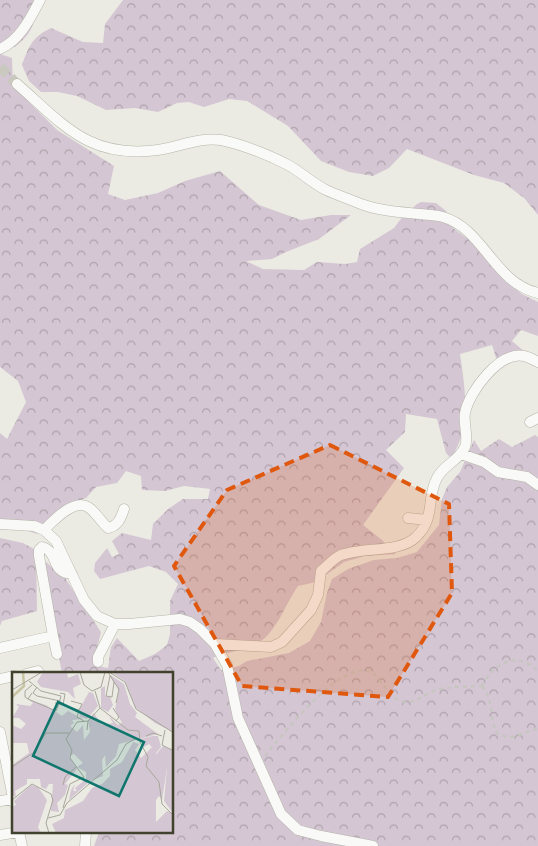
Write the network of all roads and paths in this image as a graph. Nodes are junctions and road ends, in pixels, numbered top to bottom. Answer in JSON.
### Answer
{"nodes":[{"id":1,"x":40,"y":0,"type":"edge"},
{"id":2,"x":0,"y":49,"type":"edge"},
{"id":3,"x":17,"y":84,"type":"tunnel mouth"},
{"id":4,"x":538,"y":293,"type":"edge"},
{"id":5,"x":538,"y":362,"type":"edge"},
{"id":6,"x":461,"y":454,"type":"junction"},
{"id":7,"x":538,"y":485,"type":"edge"},
{"id":8,"x":124,"y":509,"type":"dead end"},
{"id":9,"x":408,"y":518,"type":"dead end"},
{"id":10,"x":427,"y":520,"type":"junction"},
{"id":11,"x":0,"y":524,"type":"edge"},
{"id":12,"x":44,"y":530,"type":"junction"},
{"id":13,"x":72,"y":574,"type":"junction"},
{"id":14,"x":115,"y":624,"type":"junction"},
{"id":15,"x":52,"y":636,"type":"junction"},
{"id":16,"x":216,"y":644,"type":"junction"},
{"id":17,"x":0,"y":648,"type":"edge"},
{"id":18,"x":57,"y":654,"type":"dead end"},
{"id":19,"x":98,"y":662,"type":"dead end"},
{"id":20,"x":38,"y":671,"type":"dead end"},
{"id":21,"x":538,"y":671,"type":"edge"},
{"id":22,"x":34,"y":672,"type":"edge"},
{"id":23,"x":482,"y":686,"type":"junction"},
{"id":24,"x":538,"y":729,"type":"edge"},
{"id":25,"x":0,"y":736,"type":"edge"},
{"id":26,"x":256,"y":760,"type":"junction"},
{"id":27,"x":3,"y":767,"type":"edge"},
{"id":28,"x":12,"y":798,"type":"edge"},
{"id":29,"x":373,"y":846,"type":"edge"}],
"edges":[{"from":1,"to":2,"type":"street"},
{"from":3,"to":4,"type":"street"},
{"from":5,"to":6,"type":"street"},
{"from":6,"to":7,"type":"street"},
{"from":6,"to":10,"type":"street"},
{"from":8,"to":12,"type":"street"},
{"from":9,"to":10,"type":"street"},
{"from":10,"to":16,"type":"street"},
{"from":11,"to":12,"type":"street"},
{"from":12,"to":13,"type":"street"},
{"from":13,"to":14,"type":"street"},
{"from":13,"to":15,"type":"street"},
{"from":14,"to":16,"type":"street"},
{"from":14,"to":19,"type":"street"},
{"from":15,"to":17,"type":"street"},
{"from":15,"to":18,"type":"street"},
{"from":16,"to":26,"type":"street"},
{"from":20,"to":22,"type":"street"},
{"from":21,"to":23,"type":"path"},
{"from":23,"to":24,"type":"path"},
{"from":23,"to":26,"type":"path"},
{"from":25,"to":27,"type":"street"},
{"from":26,"to":29,"type":"street"},
{"from":27,"to":28,"type":"street"}]}
